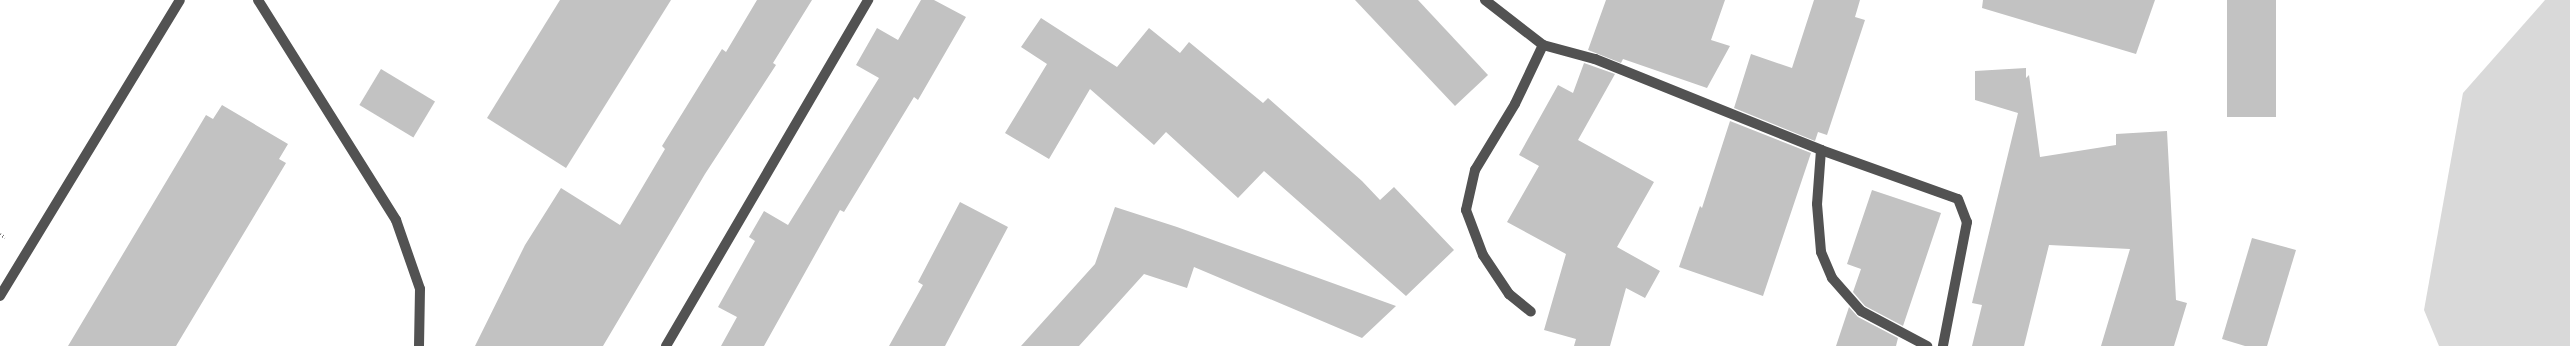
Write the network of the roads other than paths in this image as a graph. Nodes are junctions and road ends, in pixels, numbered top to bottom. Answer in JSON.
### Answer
{"nodes":[{"id":1,"x":180,"y":0,"type":"edge"},
{"id":2,"x":258,"y":0,"type":"edge"},
{"id":3,"x":868,"y":0,"type":"edge"},
{"id":4,"x":1486,"y":0,"type":"edge"},
{"id":5,"x":1543,"y":45,"type":"junction"},
{"id":6,"x":1821,"y":150,"type":"junction"},
{"id":7,"x":0,"y":296,"type":"edge"},
{"id":8,"x":1531,"y":312,"type":"dead end"},
{"id":9,"x":419,"y":346,"type":"edge"},
{"id":10,"x":666,"y":346,"type":"edge"},
{"id":11,"x":1927,"y":346,"type":"edge"},
{"id":12,"x":1943,"y":346,"type":"edge"}],
"edges":[{"from":1,"to":7,"type":"street"},
{"from":2,"to":9,"type":"street"},
{"from":3,"to":10,"type":"street"},
{"from":4,"to":5,"type":"street"},
{"from":5,"to":6,"type":"street"},
{"from":5,"to":8,"type":"street"},
{"from":6,"to":11,"type":"street"},
{"from":6,"to":12,"type":"street"}]}
